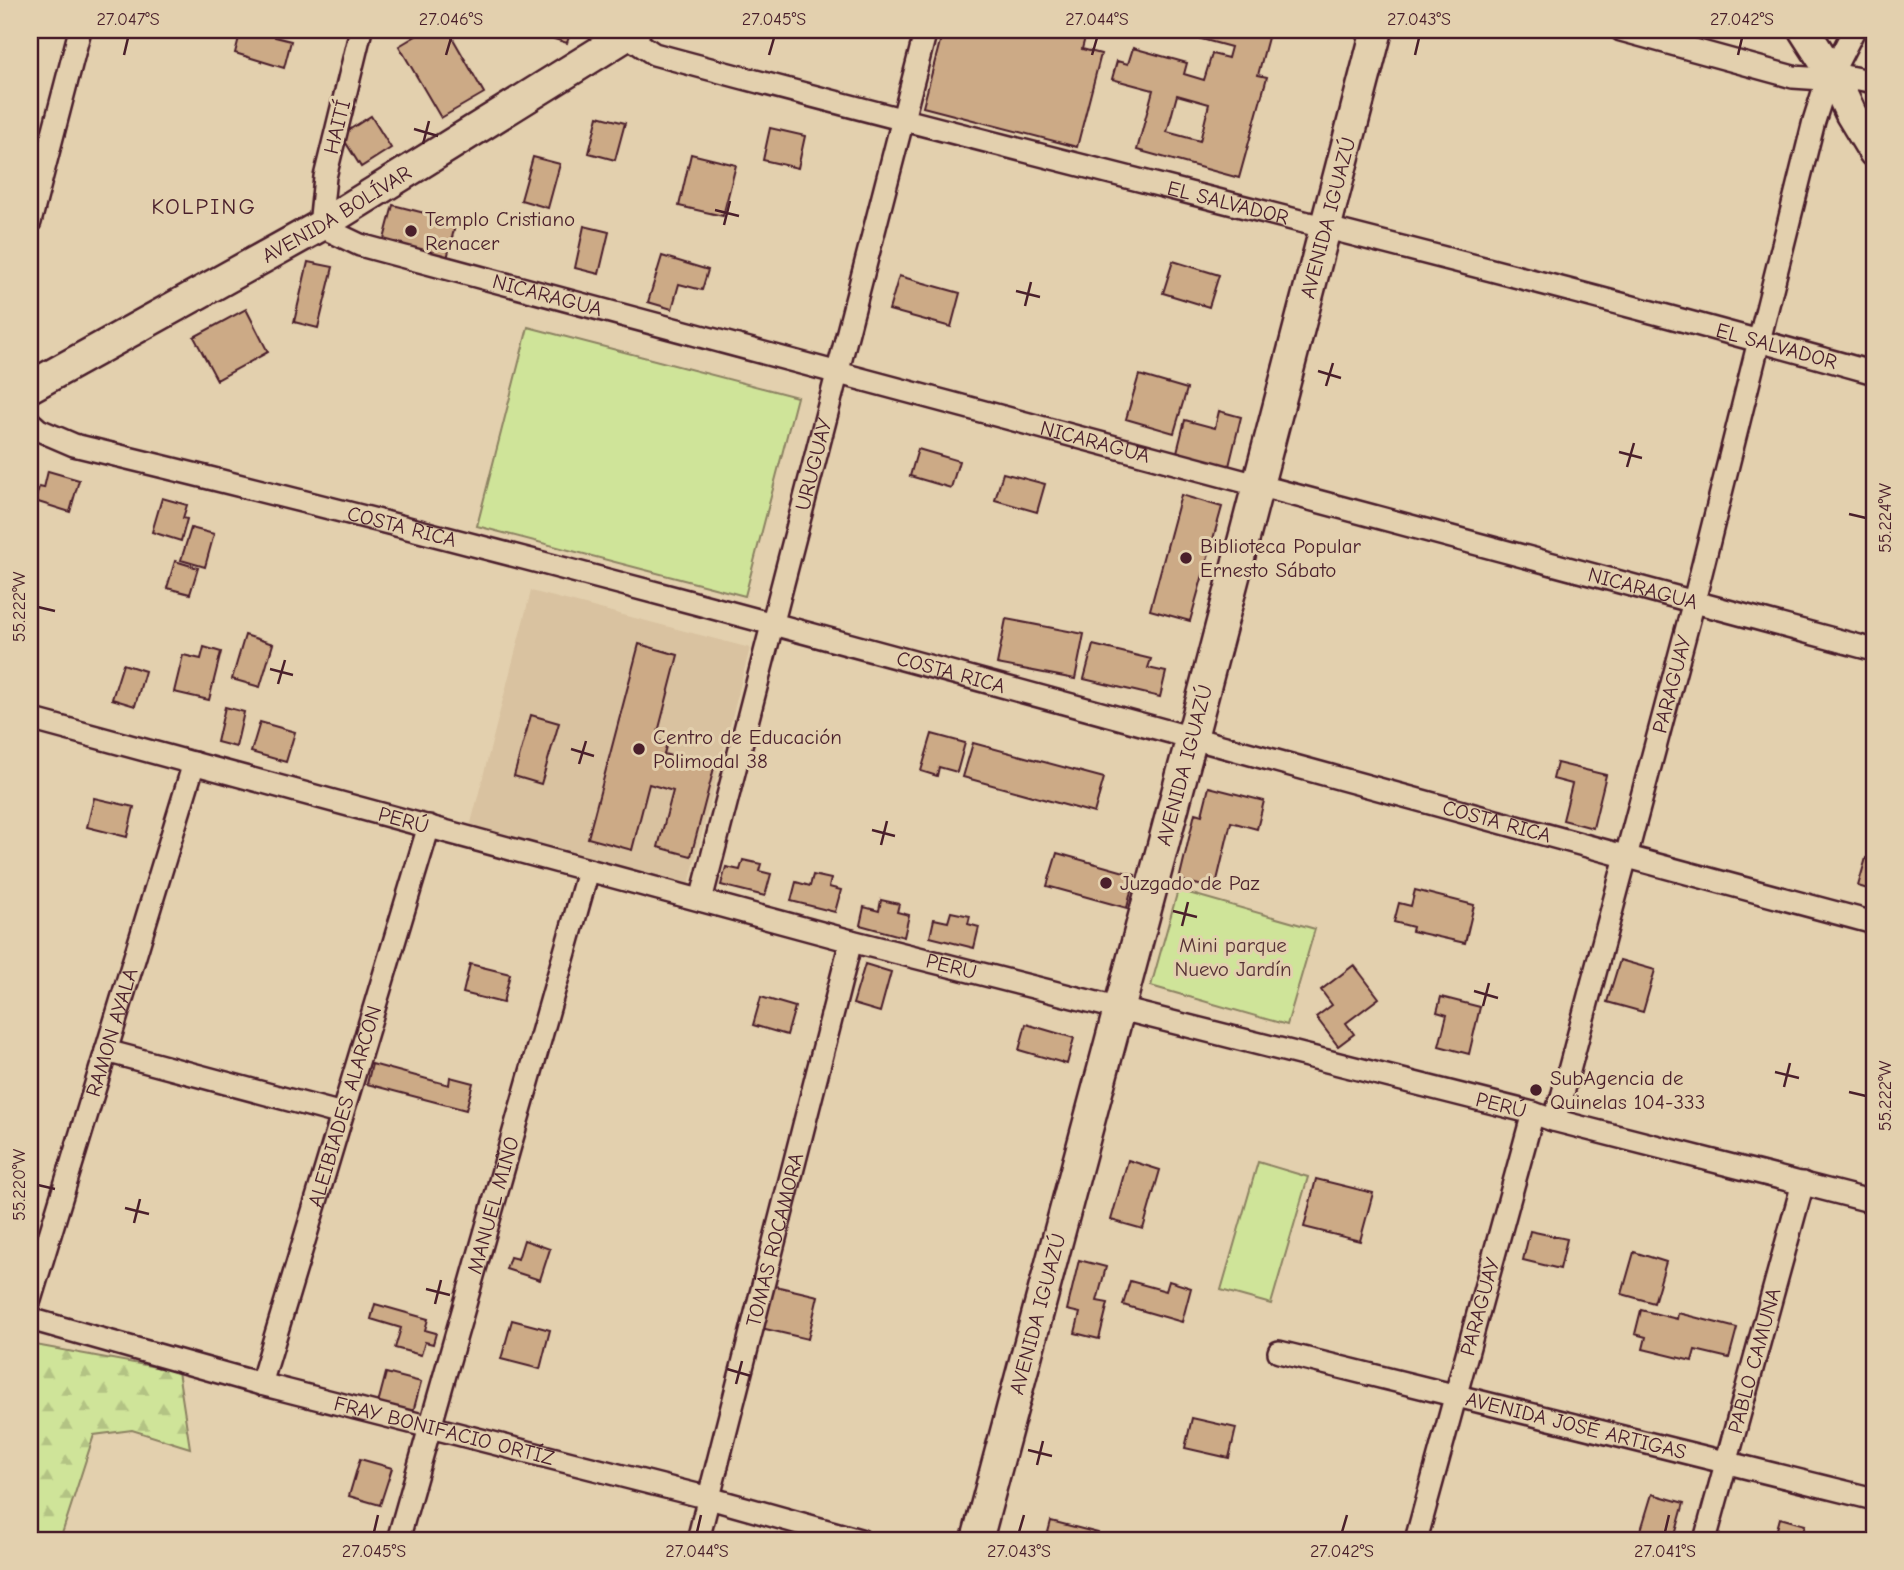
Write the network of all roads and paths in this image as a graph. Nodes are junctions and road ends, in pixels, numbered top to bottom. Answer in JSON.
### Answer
{"nodes":[{"id":1,"x":80,"y":30,"type":"edge"},
{"id":2,"x":361,"y":30,"type":"edge"},
{"id":3,"x":926,"y":30,"type":"edge"},
{"id":4,"x":1377,"y":30,"type":"edge"},
{"id":5,"x":1621,"y":30,"type":"edge"},
{"id":6,"x":1804,"y":30,"type":"edge"},
{"id":7,"x":1854,"y":30,"type":"edge"},
{"id":8,"x":629,"y":31,"type":"edge"},
{"id":9,"x":1831,"y":76,"type":"junction"},
{"id":10,"x":1874,"y":82,"type":"edge"},
{"id":11,"x":902,"y":121,"type":"junction"},
{"id":12,"x":1874,"y":152,"type":"edge"},
{"id":13,"x":30,"y":222,"type":"edge"},
{"id":14,"x":320,"y":226,"type":"junction"},
{"id":15,"x":1324,"y":227,"type":"junction"},
{"id":16,"x":1758,"y":340,"type":"junction"},
{"id":17,"x":838,"y":372,"type":"junction"},
{"id":18,"x":1874,"y":373,"type":"edge"},
{"id":19,"x":30,"y":387,"type":"edge"},
{"id":20,"x":30,"y":422,"type":"edge"},
{"id":21,"x":1258,"y":486,"type":"junction"},
{"id":22,"x":1694,"y":601,"type":"junction"},
{"id":23,"x":771,"y":624,"type":"junction"},
{"id":24,"x":1874,"y":650,"type":"edge"},
{"id":25,"x":30,"y":719,"type":"edge"},
{"id":26,"x":1192,"y":737,"type":"junction"},
{"id":27,"x":194,"y":764,"type":"junction"},
{"id":28,"x":429,"y":827,"type":"junction"},
{"id":29,"x":1625,"y":857,"type":"junction"},
{"id":30,"x":588,"y":872,"type":"junction"},
{"id":31,"x":701,"y":900,"type":"junction"},
{"id":32,"x":1874,"y":923,"type":"edge"},
{"id":33,"x":852,"y":941,"type":"junction"},
{"id":34,"x":1118,"y":1008,"type":"junction"},
{"id":35,"x":106,"y":1051,"type":"junction"},
{"id":36,"x":342,"y":1114,"type":"junction"},
{"id":37,"x":1543,"y":1117,"type":"junction"},
{"id":38,"x":1803,"y":1183,"type":"junction"},
{"id":39,"x":1874,"y":1202,"type":"edge"},
{"id":40,"x":30,"y":1300,"type":"edge"},
{"id":41,"x":30,"y":1318,"type":"edge"},
{"id":42,"x":1279,"y":1352,"type":"dead end"},
{"id":43,"x":261,"y":1384,"type":"junction"},
{"id":44,"x":1456,"y":1396,"type":"junction"},
{"id":45,"x":432,"y":1427,"type":"junction"},
{"id":46,"x":1728,"y":1462,"type":"junction"},
{"id":47,"x":709,"y":1498,"type":"junction"},
{"id":48,"x":1874,"y":1499,"type":"edge"},
{"id":49,"x":398,"y":1540,"type":"edge"},
{"id":50,"x":698,"y":1540,"type":"edge"},
{"id":51,"x":860,"y":1540,"type":"edge"},
{"id":52,"x":977,"y":1540,"type":"edge"},
{"id":53,"x":1416,"y":1540,"type":"edge"},
{"id":54,"x":1705,"y":1540,"type":"edge"}],
"edges":[{"from":1,"to":13,"type":"street"},
{"from":2,"to":14,"type":"street","name":"HAITÍ"},
{"from":3,"to":11,"type":"street","name":"URUGUAY"},
{"from":4,"to":15,"type":"main road","name":"AVENIDA IGUAZÚ"},
{"from":5,"to":9,"type":"street"},
{"from":6,"to":9,"type":"main road"},
{"from":7,"to":9,"type":"street","name":"PARAGUAY"},
{"from":8,"to":11,"type":"street","name":"EL SALVADOR"},
{"from":8,"to":14,"type":"main road","name":"AVENIDA BOLÍVAR"},
{"from":9,"to":10,"type":"street"},
{"from":9,"to":12,"type":"main road"},
{"from":9,"to":16,"type":"street","name":"PARAGUAY"},
{"from":11,"to":15,"type":"street","name":"EL SALVADOR"},
{"from":11,"to":17,"type":"street","name":"URUGUAY"},
{"from":14,"to":17,"type":"street","name":"NICARAGUA"},
{"from":14,"to":19,"type":"main road","name":"AVENIDA BOLÍVAR"},
{"from":15,"to":16,"type":"street","name":"EL SALVADOR"},
{"from":15,"to":21,"type":"main road","name":"AVENIDA IGUAZÚ"},
{"from":16,"to":18,"type":"street","name":"EL SALVADOR"},
{"from":16,"to":22,"type":"street","name":"PARAGUAY"},
{"from":17,"to":21,"type":"street","name":"NICARAGUA"},
{"from":17,"to":23,"type":"street","name":"URUGUAY"},
{"from":20,"to":23,"type":"street","name":"COSTA RICA"},
{"from":21,"to":22,"type":"street","name":"NICARAGUA"},
{"from":21,"to":26,"type":"main road","name":"AVENIDA IGUAZÚ"},
{"from":22,"to":24,"type":"street","name":"NICARAGUA"},
{"from":22,"to":29,"type":"street","name":"PARAGUAY"},
{"from":23,"to":26,"type":"street","name":"COSTA RICA"},
{"from":23,"to":31,"type":"street","name":"URUGUAY"},
{"from":25,"to":27,"type":"street","name":"PERÚ"},
{"from":26,"to":29,"type":"street","name":"COSTA RICA"},
{"from":26,"to":34,"type":"main road","name":"AVENIDA IGUAZÚ"},
{"from":27,"to":28,"type":"street","name":"PERÚ"},
{"from":27,"to":35,"type":"street","name":"RAMON AYALA"},
{"from":28,"to":30,"type":"street","name":"PERÚ"},
{"from":28,"to":36,"type":"street","name":"ALEIBIADES ALARCON"},
{"from":29,"to":32,"type":"street","name":"COSTA RICA"},
{"from":29,"to":37,"type":"street","name":"PARAGUAY"},
{"from":30,"to":31,"type":"street","name":"PERÚ"},
{"from":30,"to":45,"type":"street","name":"MANUEL MIÑO"},
{"from":31,"to":33,"type":"street","name":"PERÚ"},
{"from":33,"to":34,"type":"street","name":"PERÚ"},
{"from":33,"to":47,"type":"street","name":"TOMÁS ROCAMORA"},
{"from":34,"to":37,"type":"street","name":"PERÚ"},
{"from":34,"to":52,"type":"main road","name":"AVENIDA IGUAZÚ"},
{"from":35,"to":36,"type":"street"},
{"from":35,"to":40,"type":"street","name":"RAMON AYALA"},
{"from":36,"to":43,"type":"street","name":"ALEIBIADES ALARCON"},
{"from":37,"to":38,"type":"street","name":"PERÚ"},
{"from":37,"to":44,"type":"street","name":"PARAGUAY"},
{"from":38,"to":39,"type":"street","name":"PERÚ"},
{"from":38,"to":46,"type":"street","name":"PABLO CAMUNA"},
{"from":41,"to":43,"type":"street","name":"FRAY BONIFACIO ORTÍZ"},
{"from":42,"to":44,"type":"street","name":"AVENIDA JOSÉ ARTIGAS"},
{"from":43,"to":45,"type":"street","name":"FRAY BONIFACIO ORTÍZ"},
{"from":44,"to":46,"type":"street","name":"AVENIDA JOSÉ ARTIGAS"},
{"from":44,"to":53,"type":"street","name":"PARAGUAY"},
{"from":45,"to":47,"type":"street","name":"FRAY BONIFACIO ORTÍZ"},
{"from":45,"to":49,"type":"street","name":"MANUEL MIÑO"},
{"from":46,"to":48,"type":"street","name":"AVENIDA JOSÉ ARTIGAS"},
{"from":46,"to":54,"type":"street","name":"PABLO CAMUNA"},
{"from":47,"to":50,"type":"street","name":"TOMÁS ROCAMORA"},
{"from":47,"to":51,"type":"street","name":"FRAY BONIFACIO ORTÍZ"}]}
